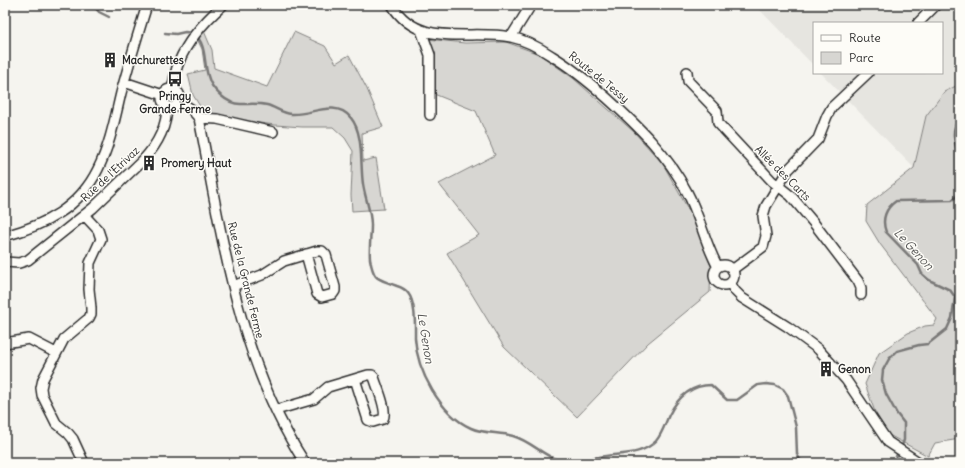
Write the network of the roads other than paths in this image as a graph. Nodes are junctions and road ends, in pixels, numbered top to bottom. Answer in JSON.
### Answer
{"nodes":[{"id":1,"x":147,"y":5,"type":"edge"},
{"id":2,"x":223,"y":5,"type":"edge"},
{"id":3,"x":392,"y":5,"type":"edge"},
{"id":4,"x":531,"y":5,"type":"edge"},
{"id":5,"x":936,"y":5,"type":"edge"},
{"id":6,"x":919,"y":22,"type":"edge"},
{"id":7,"x":421,"y":30,"type":"junction"},
{"id":8,"x":512,"y":37,"type":"junction"},
{"id":9,"x":687,"y":72,"type":"dead end"},
{"id":10,"x":867,"y":74,"type":"edge"},
{"id":11,"x":124,"y":82,"type":"junction"},
{"id":12,"x":172,"y":90,"type":"junction"},
{"id":13,"x":163,"y":95,"type":"junction"},
{"id":14,"x":179,"y":101,"type":"junction"},
{"id":15,"x":167,"y":106,"type":"junction"},
{"id":16,"x":430,"y":115,"type":"dead end"},
{"id":17,"x":199,"y":118,"type":"junction"},
{"id":18,"x":273,"y":132,"type":"dead end"},
{"id":19,"x":779,"y":186,"type":"junction"},
{"id":20,"x":84,"y":215,"type":"junction"},
{"id":21,"x":5,"y":236,"type":"edge"},
{"id":22,"x":306,"y":254,"type":"junction"},
{"id":23,"x":5,"y":262,"type":"edge"},
{"id":24,"x":718,"y":267,"type":"junction"},
{"id":25,"x":732,"y":270,"type":"junction"},
{"id":26,"x":730,"y":283,"type":"junction"},
{"id":27,"x":233,"y":286,"type":"junction"},
{"id":28,"x":861,"y":295,"type":"dead end"},
{"id":29,"x":5,"y":343,"type":"edge"},
{"id":30,"x":56,"y":353,"type":"junction"},
{"id":31,"x":355,"y":379,"type":"junction"},
{"id":32,"x":276,"y":410,"type":"junction"},
{"id":33,"x":84,"y":463,"type":"edge"},
{"id":34,"x":305,"y":463,"type":"edge"},
{"id":35,"x":920,"y":463,"type":"edge"}],
"edges":[{"from":1,"to":11,"type":"street"},
{"from":2,"to":12,"type":"street"},
{"from":3,"to":7,"type":"street","name":"Route de Tessy"},
{"from":4,"to":8,"type":"street"},
{"from":5,"to":6,"type":"street"},
{"from":7,"to":8,"type":"street","name":"Route de Tessy"},
{"from":7,"to":16,"type":"street"},
{"from":8,"to":24,"type":"street","name":"Route de Tessy"},
{"from":9,"to":19,"type":"street","name":"Allée des Carts"},
{"from":10,"to":19,"type":"street"},
{"from":11,"to":13,"type":"street"},
{"from":11,"to":21,"type":"street"},
{"from":12,"to":13,"type":"street"},
{"from":12,"to":14,"type":"street"},
{"from":13,"to":15,"type":"street"},
{"from":14,"to":15,"type":"street"},
{"from":14,"to":17,"type":"street"},
{"from":15,"to":20,"type":"street","name":"Rue de l'Etrivaz"},
{"from":17,"to":18,"type":"street"},
{"from":17,"to":27,"type":"street","name":"Rue de la Grande Ferme"},
{"from":19,"to":25,"type":"street"},
{"from":19,"to":28,"type":"street","name":"Allée des Carts"},
{"from":20,"to":23,"type":"street","name":"Rue de l'Etrivaz"},
{"from":20,"to":30,"type":"street","name":"Rue de l'Etrivaz"},
{"from":22,"to":22,"type":"street"},
{"from":22,"to":27,"type":"street"},
{"from":24,"to":25,"type":"street"},
{"from":24,"to":26,"type":"street"},
{"from":25,"to":26,"type":"street"},
{"from":26,"to":35,"type":"street"},
{"from":27,"to":32,"type":"street","name":"Rue de la Grande Ferme"},
{"from":29,"to":30,"type":"street"},
{"from":30,"to":33,"type":"street","name":"Rue de l'Etrivaz"},
{"from":31,"to":31,"type":"street"},
{"from":31,"to":32,"type":"street"},
{"from":32,"to":34,"type":"street","name":"Rue de la Grande Ferme"}]}
